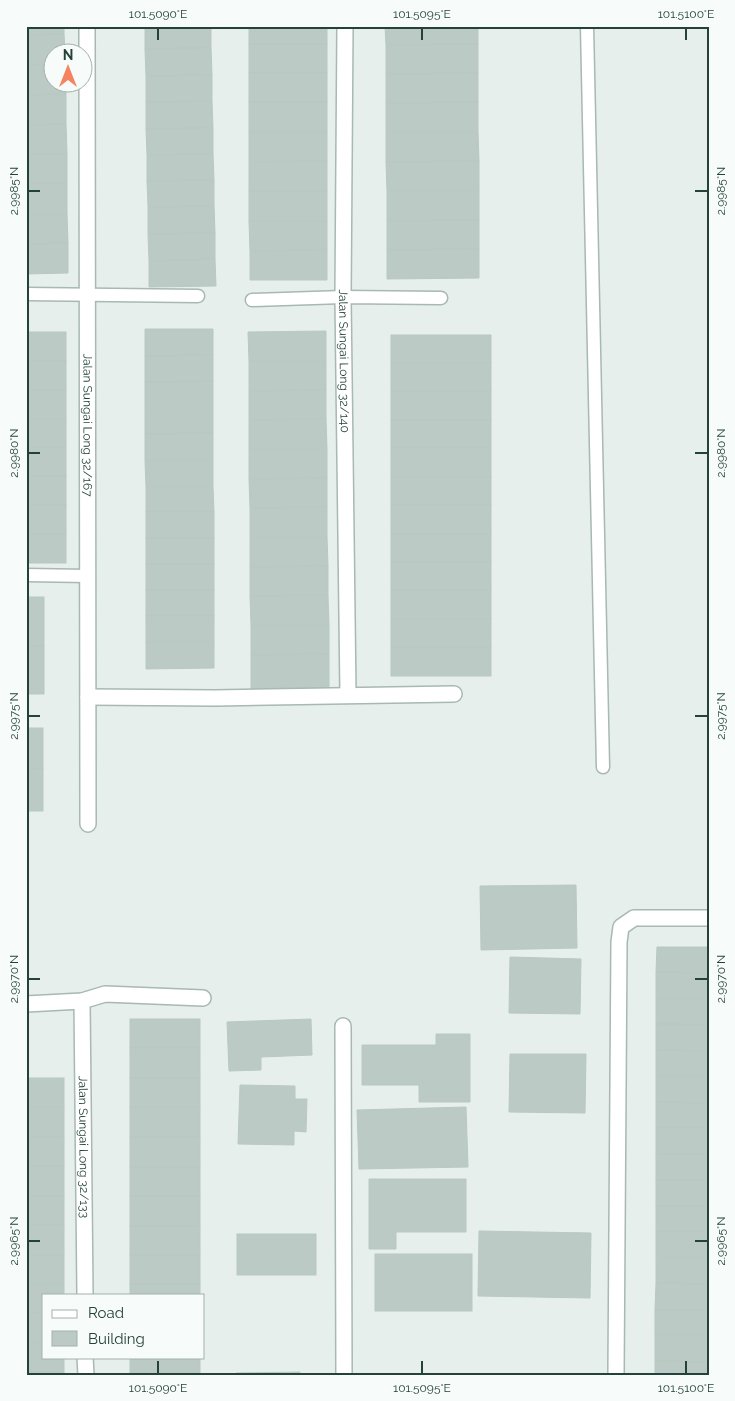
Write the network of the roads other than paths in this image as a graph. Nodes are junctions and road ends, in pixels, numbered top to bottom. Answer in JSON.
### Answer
{"nodes":[{"id":1,"x":87,"y":26,"type":"edge"},
{"id":2,"x":345,"y":26,"type":"edge"},
{"id":3,"x":587,"y":26,"type":"edge"},
{"id":4,"x":26,"y":294,"type":"edge"},
{"id":5,"x":88,"y":294,"type":"junction"},
{"id":6,"x":198,"y":296,"type":"dead end"},
{"id":7,"x":343,"y":297,"type":"junction"},
{"id":8,"x":441,"y":298,"type":"dead end"},
{"id":9,"x":252,"y":300,"type":"dead end"},
{"id":10,"x":26,"y":575,"type":"edge"},
{"id":11,"x":88,"y":576,"type":"junction"},
{"id":12,"x":454,"y":694,"type":"dead end"},
{"id":13,"x":348,"y":695,"type":"junction"},
{"id":14,"x":88,"y":697,"type":"junction"},
{"id":15,"x":603,"y":767,"type":"dead end"},
{"id":16,"x":88,"y":824,"type":"dead end"},
{"id":17,"x":709,"y":918,"type":"edge"},
{"id":18,"x":203,"y":998,"type":"dead end"},
{"id":19,"x":82,"y":1001,"type":"junction"},
{"id":20,"x":26,"y":1004,"type":"edge"},
{"id":21,"x":343,"y":1026,"type":"dead end"},
{"id":22,"x":85,"y":1294,"type":"edge"},
{"id":23,"x":85,"y":1358,"type":"edge"},
{"id":24,"x":86,"y":1375,"type":"edge"},
{"id":25,"x":344,"y":1375,"type":"edge"},
{"id":26,"x":616,"y":1375,"type":"edge"}],
"edges":[{"from":1,"to":5,"type":"street","name":"Jalan Sungai Long 32/167"},
{"from":2,"to":7,"type":"street","name":"Jalan Sungai Long 32/140"},
{"from":3,"to":15,"type":"lane"},
{"from":4,"to":5,"type":"lane"},
{"from":5,"to":6,"type":"lane"},
{"from":5,"to":11,"type":"street","name":"Jalan Sungai Long 32/167"},
{"from":7,"to":8,"type":"lane"},
{"from":7,"to":9,"type":"lane"},
{"from":7,"to":13,"type":"street","name":"Jalan Sungai Long 32/140"},
{"from":10,"to":11,"type":"lane"},
{"from":11,"to":14,"type":"street","name":"Jalan Sungai Long 32/167"},
{"from":12,"to":13,"type":"street"},
{"from":13,"to":14,"type":"street"},
{"from":14,"to":16,"type":"street","name":"Jalan Sungai Long 32/167"},
{"from":17,"to":26,"type":"street"},
{"from":18,"to":19,"type":"street"},
{"from":19,"to":20,"type":"street"},
{"from":19,"to":22,"type":"street","name":"Jalan Sungai Long 32/133"},
{"from":21,"to":25,"type":"street"},
{"from":23,"to":24,"type":"street"}]}
